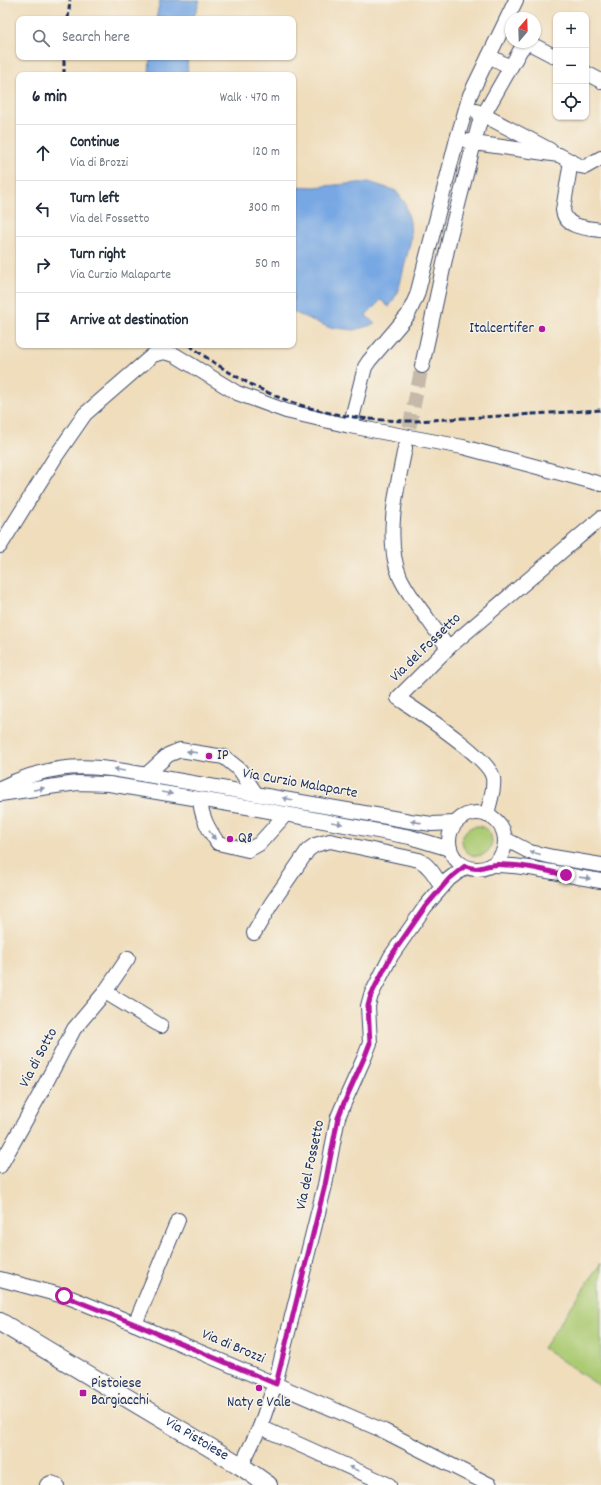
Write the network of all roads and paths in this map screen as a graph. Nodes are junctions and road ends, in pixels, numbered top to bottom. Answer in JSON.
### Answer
{"nodes":[{"id":1,"x":516,"y":0,"type":"edge"},
{"id":2,"x":553,"y":55,"type":"edge"},
{"id":3,"x":489,"y":56,"type":"junction"},
{"id":4,"x":510,"y":68,"type":"junction"},
{"id":5,"x":589,"y":75,"type":"edge"},
{"id":6,"x":601,"y":81,"type":"edge"},
{"id":7,"x":466,"y":106,"type":"junction"},
{"id":8,"x":483,"y":115,"type":"junction"},
{"id":9,"x":457,"y":139,"type":"junction"},
{"id":10,"x":474,"y":143,"type":"junction"},
{"id":11,"x":565,"y":158,"type":"junction"},
{"id":12,"x":601,"y":158,"type":"edge"},
{"id":13,"x":601,"y":230,"type":"edge"},
{"id":14,"x":422,"y":366,"type":"tunnel mouth"},
{"id":15,"x":350,"y":426,"type":"junction"},
{"id":16,"x":405,"y":448,"type":"tunnel mouth"},
{"id":17,"x":601,"y":484,"type":"edge"},
{"id":18,"x":601,"y":518,"type":"edge"},
{"id":19,"x":0,"y":546,"type":"edge"},
{"id":20,"x":448,"y":648,"type":"junction"},
{"id":21,"x":146,"y":775,"type":"junction"},
{"id":22,"x":0,"y":788,"type":"edge"},
{"id":23,"x":0,"y":794,"type":"edge"},
{"id":24,"x":256,"y":794,"type":"junction"},
{"id":25,"x":200,"y":799,"type":"junction"},
{"id":26,"x":286,"y":814,"type":"junction"},
{"id":27,"x":487,"y":815,"type":"junction"},
{"id":28,"x":455,"y":823,"type":"junction"},
{"id":29,"x":505,"y":839,"type":"junction"},
{"id":30,"x":450,"y":849,"type":"junction"},
{"id":31,"x":491,"y":865,"type":"junction"},
{"id":32,"x":601,"y":865,"type":"edge"},
{"id":33,"x":465,"y":866,"type":"junction"},
{"id":34,"x":601,"y":881,"type":"edge"},
{"id":35,"x":442,"y":886,"type":"junction"},
{"id":36,"x":254,"y":933,"type":"dead end"},
{"id":37,"x":128,"y":958,"type":"dead end"},
{"id":38,"x":105,"y":992,"type":"junction"},
{"id":39,"x":161,"y":1026,"type":"dead end"},
{"id":40,"x":0,"y":1166,"type":"edge"},
{"id":41,"x":178,"y":1220,"type":"dead end"},
{"id":42,"x":0,"y":1279,"type":"edge"},
{"id":43,"x":0,"y":1322,"type":"edge"},
{"id":44,"x":135,"y":1324,"type":"junction"},
{"id":45,"x":0,"y":1332,"type":"edge"},
{"id":46,"x":276,"y":1384,"type":"junction"},
{"id":47,"x":260,"y":1427,"type":"junction"},
{"id":48,"x":241,"y":1466,"type":"junction"},
{"id":49,"x":247,"y":1485,"type":"edge"},
{"id":50,"x":268,"y":1485,"type":"edge"},
{"id":51,"x":389,"y":1485,"type":"edge"},
{"id":52,"x":490,"y":1485,"type":"edge"}],
"edges":[{"from":1,"to":3,"type":"street"},
{"from":2,"to":4,"type":"street"},
{"from":3,"to":4,"type":"street"},
{"from":3,"to":7,"type":"street"},
{"from":4,"to":8,"type":"street"},
{"from":5,"to":6,"type":"street"},
{"from":7,"to":8,"type":"street"},
{"from":7,"to":9,"type":"street"},
{"from":8,"to":10,"type":"street"},
{"from":8,"to":11,"type":"street"},
{"from":9,"to":10,"type":"street"},
{"from":9,"to":15,"type":"street"},
{"from":10,"to":11,"type":"street"},
{"from":10,"to":14,"type":"street"},
{"from":11,"to":12,"type":"street"},
{"from":11,"to":13,"type":"street"},
{"from":15,"to":17,"type":"street"},
{"from":15,"to":19,"type":"street"},
{"from":16,"to":20,"type":"street"},
{"from":18,"to":20,"type":"street","name":"Via del Fossetto"},
{"from":20,"to":27,"type":"street","name":"Via del Fossetto"},
{"from":21,"to":22,"type":"street","name":"Via Curzio Malaparte","one_way":true},
{"from":21,"to":24,"type":"street","name":"Via Curzio Malaparte"},
{"from":24,"to":21,"type":"street","one_way":true},
{"from":23,"to":25,"type":"street","one_way":true},
{"from":28,"to":24,"type":"street","name":"Via Curzio Malaparte","one_way":true},
{"from":25,"to":26,"type":"street"},
{"from":25,"to":26,"type":"street","one_way":true},
{"from":26,"to":30,"type":"street","one_way":true},
{"from":27,"to":28,"type":"street","name":"Via Curzio Malaparte"},
{"from":27,"to":29,"type":"street"},
{"from":28,"to":30,"type":"street"},
{"from":29,"to":31,"type":"street"},
{"from":32,"to":29,"type":"street","one_way":true},
{"from":30,"to":33,"type":"street"},
{"from":31,"to":33,"type":"street"},
{"from":31,"to":34,"type":"street","one_way":true},
{"from":33,"to":35,"type":"street","name":"Via del Fossetto"},
{"from":35,"to":36,"type":"street"},
{"from":35,"to":46,"type":"street","name":"Via del Fossetto"},
{"from":37,"to":38,"type":"street","name":"Via di Sotto"},
{"from":38,"to":39,"type":"street"},
{"from":38,"to":40,"type":"street","name":"Via di Sotto"},
{"from":41,"to":44,"type":"street"},
{"from":42,"to":44,"type":"street","name":"Via di Brozzi"},
{"from":43,"to":48,"type":"main road","name":"Via Pistoiese"},
{"from":44,"to":46,"type":"street","name":"Via di Brozzi"},
{"from":45,"to":49,"type":"main road","name":"Via Pistoiese"},
{"from":46,"to":47,"type":"street","name":"Via del Fossetto"},
{"from":46,"to":52,"type":"street","name":"Via di Brozzi"},
{"from":47,"to":48,"type":"street","name":"Via del Fossetto"},
{"from":51,"to":47,"type":"street","one_way":true},
{"from":48,"to":50,"type":"main road","name":"Via Pistoiese"}]}
